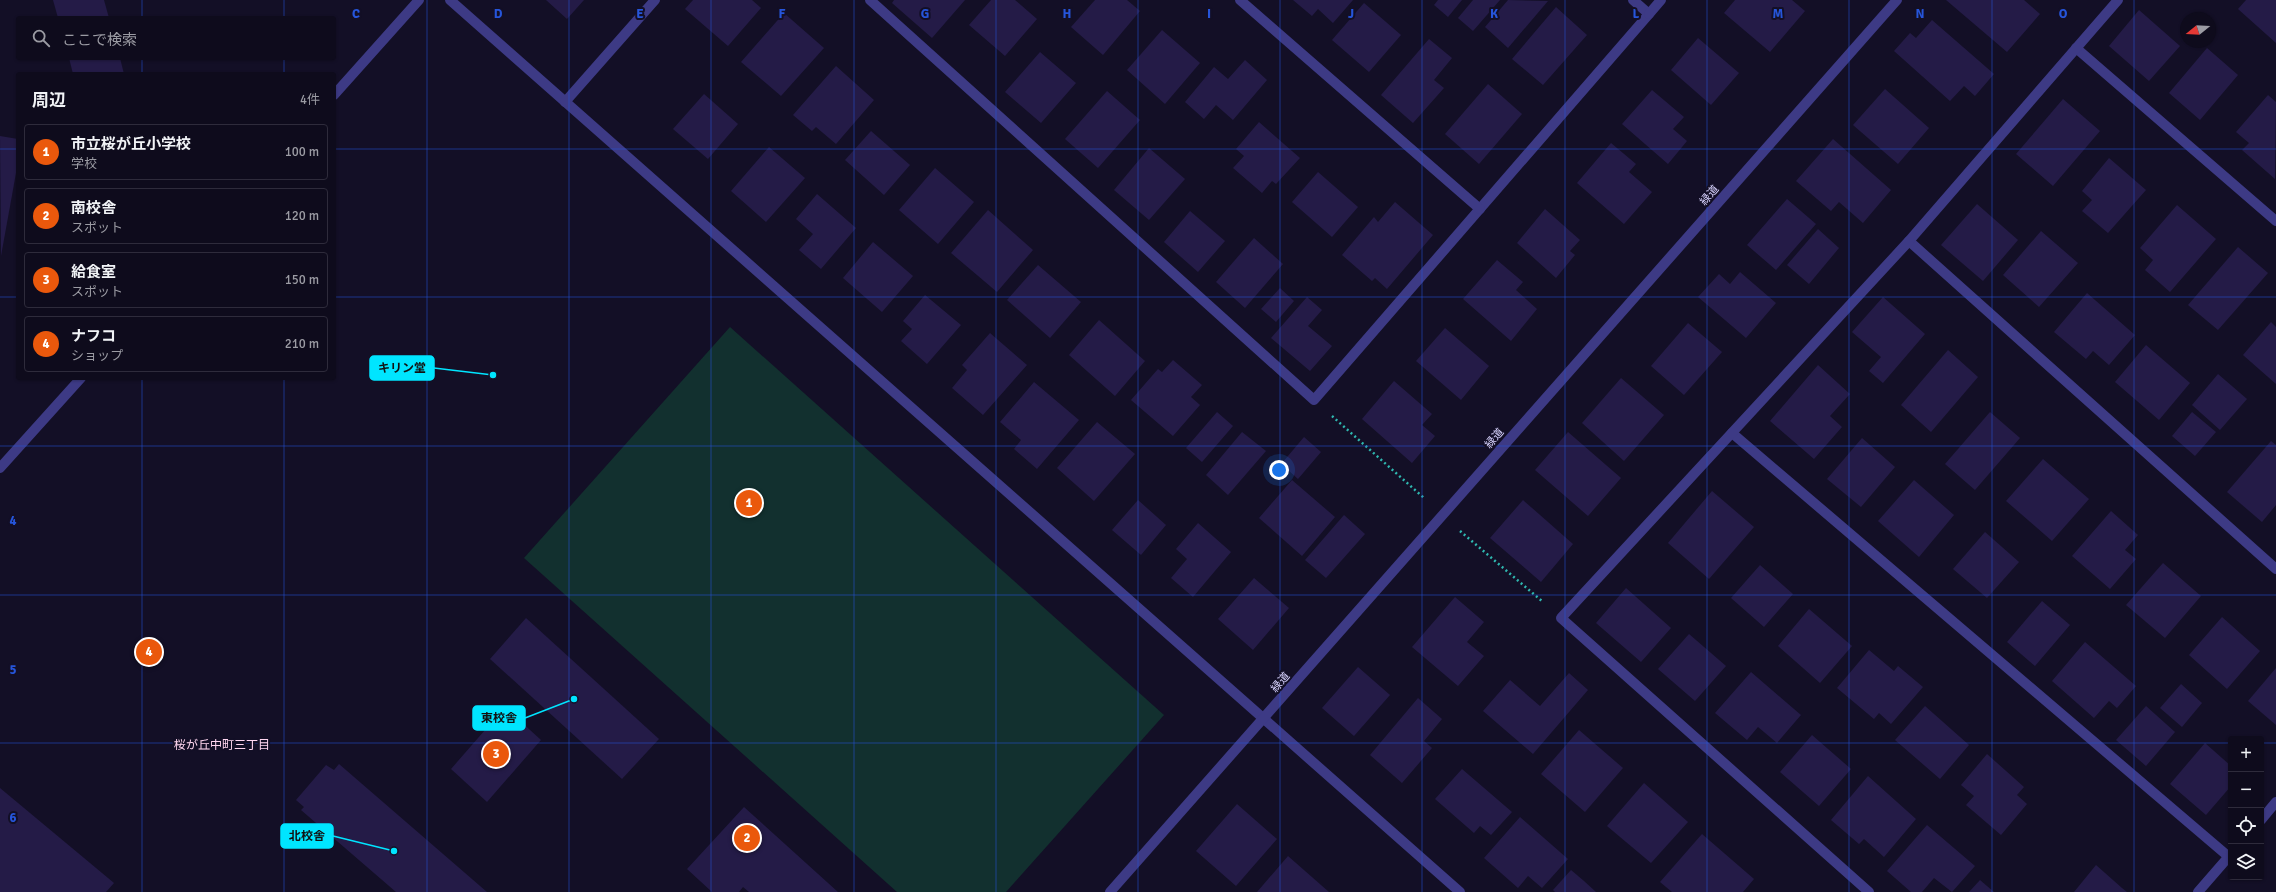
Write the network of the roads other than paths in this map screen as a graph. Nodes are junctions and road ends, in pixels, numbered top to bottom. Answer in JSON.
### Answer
{"nodes":[{"id":1,"x":419,"y":0,"type":"edge"},
{"id":2,"x":450,"y":0,"type":"edge"},
{"id":3,"x":655,"y":0,"type":"edge"},
{"id":4,"x":870,"y":0,"type":"edge"},
{"id":5,"x":1240,"y":0,"type":"edge"},
{"id":6,"x":1634,"y":0,"type":"edge"},
{"id":7,"x":1661,"y":0,"type":"edge"},
{"id":8,"x":1896,"y":0,"type":"edge"},
{"id":9,"x":2118,"y":0,"type":"edge"},
{"id":10,"x":1649,"y":14,"type":"junction"},
{"id":11,"x":2076,"y":48,"type":"junction"},
{"id":12,"x":336,"y":93,"type":"edge"},
{"id":13,"x":565,"y":102,"type":"junction"},
{"id":14,"x":1480,"y":209,"type":"junction"},
{"id":15,"x":2276,"y":222,"type":"edge"},
{"id":16,"x":1909,"y":241,"type":"junction"},
{"id":17,"x":79,"y":380,"type":"edge"},
{"id":18,"x":1732,"y":433,"type":"junction"},
{"id":19,"x":0,"y":468,"type":"edge"},
{"id":20,"x":2276,"y":570,"type":"edge"},
{"id":21,"x":1264,"y":718,"type":"junction"},
{"id":22,"x":2276,"y":802,"type":"edge"},
{"id":23,"x":2264,"y":816,"type":"edge"},
{"id":24,"x":2228,"y":853,"type":"edge"},
{"id":25,"x":2228,"y":857,"type":"edge"},
{"id":26,"x":1110,"y":892,"type":"edge"},
{"id":27,"x":1460,"y":892,"type":"edge"},
{"id":28,"x":1869,"y":892,"type":"edge"},
{"id":29,"x":2198,"y":892,"type":"edge"}],
"edges":[{"from":1,"to":12,"type":"street"},
{"from":2,"to":13,"type":"street"},
{"from":3,"to":13,"type":"street"},
{"from":4,"to":14,"type":"street"},
{"from":5,"to":14,"type":"street"},
{"from":6,"to":10,"type":"street"},
{"from":7,"to":10,"type":"street"},
{"from":8,"to":21,"type":"street","name":"緑道"},
{"from":9,"to":11,"type":"street"},
{"from":10,"to":14,"type":"street"},
{"from":11,"to":15,"type":"street"},
{"from":11,"to":16,"type":"street"},
{"from":13,"to":21,"type":"street"},
{"from":16,"to":18,"type":"street"},
{"from":16,"to":20,"type":"street"},
{"from":17,"to":19,"type":"street"},
{"from":18,"to":24,"type":"street"},
{"from":18,"to":28,"type":"street"},
{"from":21,"to":26,"type":"street","name":"緑道"},
{"from":21,"to":27,"type":"street"},
{"from":22,"to":23,"type":"street"},
{"from":25,"to":29,"type":"street"}]}
